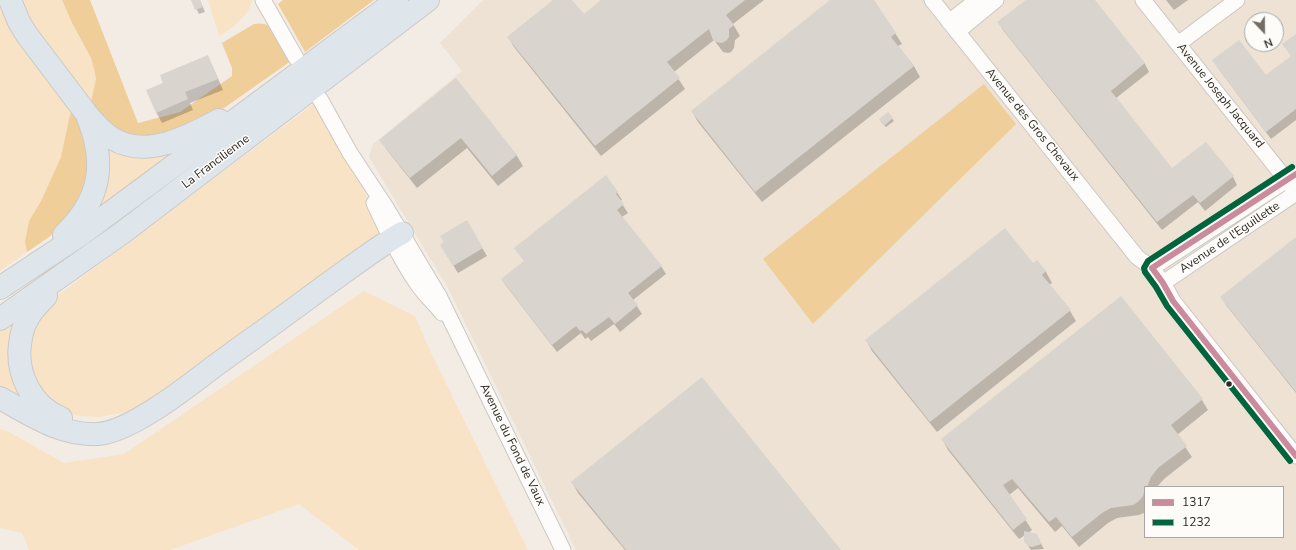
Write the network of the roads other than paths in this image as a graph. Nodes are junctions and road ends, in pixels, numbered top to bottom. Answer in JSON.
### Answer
{"nodes":[{"id":1,"x":10,"y":0,"type":"edge"},
{"id":2,"x":263,"y":0,"type":"edge"},
{"id":3,"x":397,"y":0,"type":"edge"},
{"id":4,"x":428,"y":0,"type":"edge"},
{"id":5,"x":932,"y":0,"type":"edge"},
{"id":6,"x":977,"y":0,"type":"edge"},
{"id":7,"x":996,"y":0,"type":"edge"},
{"id":8,"x":1143,"y":0,"type":"edge"},
{"id":9,"x":1237,"y":0,"type":"edge"},
{"id":10,"x":953,"y":27,"type":"junction"},
{"id":11,"x":1178,"y":44,"type":"junction"},
{"id":12,"x":296,"y":58,"type":"dead end"},
{"id":13,"x":276,"y":90,"type":"junction"},
{"id":14,"x":320,"y":99,"type":"dead end"},
{"id":15,"x":86,"y":113,"type":"junction"},
{"id":16,"x":1291,"y":177,"type":"edge"},
{"id":17,"x":1296,"y":193,"type":"edge"},
{"id":18,"x":122,"y":233,"type":"junction"},
{"id":19,"x":396,"y":236,"type":"junction"},
{"id":20,"x":34,"y":264,"type":"junction"},
{"id":21,"x":1152,"y":268,"type":"junction"},
{"id":22,"x":1163,"y":283,"type":"junction"},
{"id":23,"x":0,"y":288,"type":"edge"},
{"id":24,"x":0,"y":319,"type":"edge"},
{"id":25,"x":0,"y":398,"type":"edge"},
{"id":26,"x":146,"y":414,"type":"junction"},
{"id":27,"x":1296,"y":456,"type":"edge"},
{"id":28,"x":563,"y":550,"type":"edge"}],
"edges":[{"from":1,"to":15,"type":"highway"},
{"from":2,"to":12,"type":"street"},
{"from":3,"to":13,"type":"highway","name":"La Francilienne"},
{"from":4,"to":18,"type":"highway","name":"La Francilienne"},
{"from":5,"to":10,"type":"street","name":"Avenue des Gros Chevaux"},
{"from":6,"to":10,"type":"street"},
{"from":7,"to":10,"type":"street"},
{"from":8,"to":11,"type":"street","name":"Avenue Joseph Jacquard"},
{"from":9,"to":11,"type":"street"},
{"from":10,"to":21,"type":"street","name":"Avenue des Gros Chevaux"},
{"from":11,"to":16,"type":"street","name":"Avenue Joseph Jacquard"},
{"from":13,"to":15,"type":"highway"},
{"from":13,"to":20,"type":"highway","name":"La Francilienne"},
{"from":14,"to":19,"type":"street","name":"Avenue du Fond de Vaux"},
{"from":15,"to":20,"type":"highway"},
{"from":16,"to":17,"type":"street","name":"Avenue Joseph Jacquard"},
{"from":16,"to":21,"type":"street","name":"Avenue de l'Eguillette"},
{"from":17,"to":22,"type":"street","name":"Avenue de l'Eguillette"},
{"from":18,"to":24,"type":"highway","name":"La Francilienne"},
{"from":18,"to":26,"type":"highway"},
{"from":19,"to":26,"type":"highway"},
{"from":19,"to":28,"type":"street","name":"Avenue du Fond de Vaux"},
{"from":20,"to":23,"type":"highway","name":"La Francilienne"},
{"from":21,"to":22,"type":"street","name":"Avenue des Gros Chevaux"},
{"from":22,"to":27,"type":"street","name":"Avenue des Gros Chevaux"},
{"from":25,"to":26,"type":"highway"}]}
